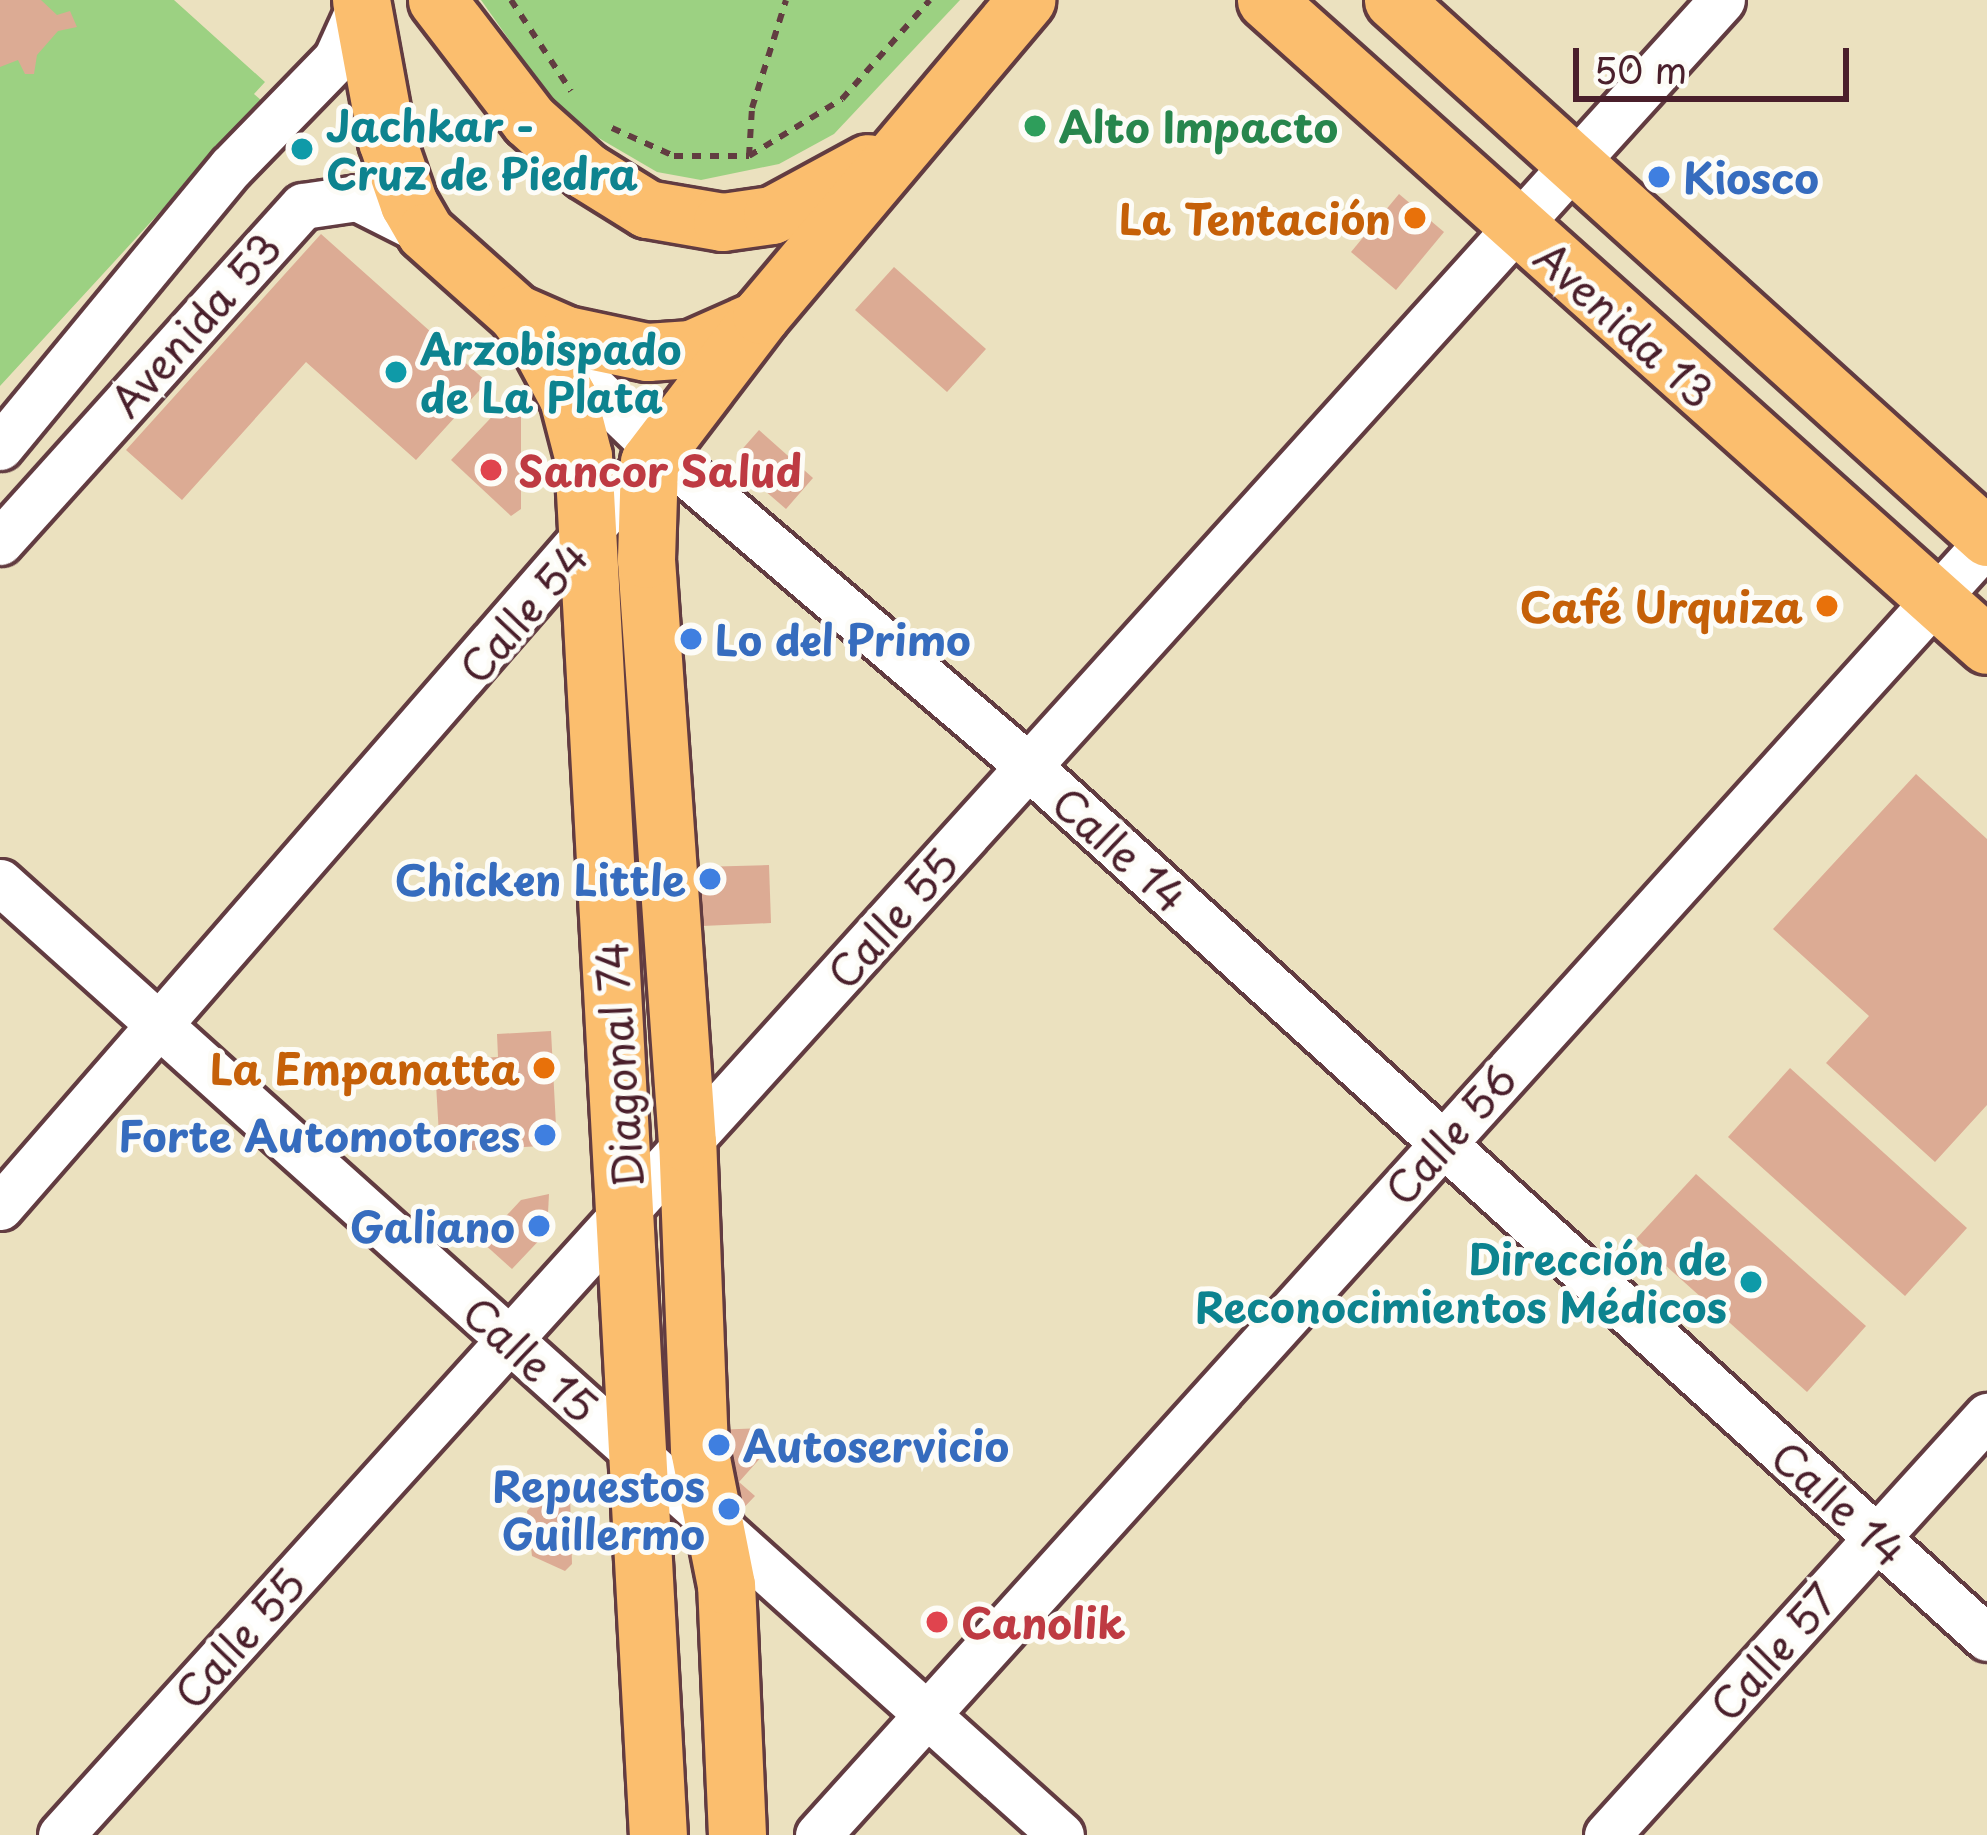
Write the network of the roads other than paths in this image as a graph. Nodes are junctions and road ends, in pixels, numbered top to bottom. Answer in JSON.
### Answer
{"nodes":[{"id":1,"x":437,"y":0,"type":"edge"},
{"id":2,"x":1026,"y":0,"type":"edge"},
{"id":3,"x":1266,"y":0,"type":"edge"},
{"id":4,"x":1393,"y":0,"type":"edge"},
{"id":5,"x":1722,"y":0,"type":"edge"},
{"id":6,"x":362,"y":1,"type":"edge"},
{"id":7,"x":914,"y":131,"type":"junction"},
{"id":8,"x":1575,"y":163,"type":"junction"},
{"id":9,"x":1516,"y":227,"type":"junction"},
{"id":10,"x":425,"y":232,"type":"junction"},
{"id":11,"x":516,"y":313,"type":"junction"},
{"id":12,"x":760,"y":314,"type":"junction"},
{"id":13,"x":0,"y":447,"type":"edge"},
{"id":14,"x":653,"y":455,"type":"junction"},
{"id":15,"x":589,"y":538,"type":"junction"},
{"id":16,"x":1987,"y":539,"type":"edge"},
{"id":17,"x":0,"y":542,"type":"edge"},
{"id":18,"x":1935,"y":598,"type":"junction"},
{"id":19,"x":1987,"y":644,"type":"edge"},
{"id":20,"x":1028,"y":766,"type":"junction"},
{"id":21,"x":0,"y":882,"type":"edge"},
{"id":22,"x":162,"y":1027,"type":"junction"},
{"id":23,"x":1442,"y":1142,"type":"junction"},
{"id":24,"x":687,"y":1143,"type":"junction"},
{"id":25,"x":0,"y":1207,"type":"edge"},
{"id":26,"x":628,"y":1214,"type":"junction"},
{"id":27,"x":509,"y":1340,"type":"junction"},
{"id":28,"x":1987,"y":1416,"type":"edge"},
{"id":29,"x":640,"y":1453,"type":"junction"},
{"id":30,"x":719,"y":1522,"type":"junction"},
{"id":31,"x":1877,"y":1538,"type":"junction"},
{"id":32,"x":1987,"y":1637,"type":"edge"},
{"id":33,"x":925,"y":1712,"type":"junction"},
{"id":34,"x":61,"y":1835,"type":"edge"},
{"id":35,"x":658,"y":1835,"type":"edge"},
{"id":36,"x":737,"y":1835,"type":"edge"},
{"id":37,"x":818,"y":1835,"type":"edge"},
{"id":38,"x":1061,"y":1835,"type":"edge"},
{"id":39,"x":1607,"y":1835,"type":"edge"}],
"edges":[{"from":1,"to":7,"type":"main road"},
{"from":2,"to":7,"type":"main road","name":"Calle 54"},
{"from":3,"to":9,"type":"main road","name":"Avenida 13"},
{"from":4,"to":8,"type":"main road","name":"Avenida 13"},
{"from":5,"to":8,"type":"street","name":"Calle 55"},
{"from":6,"to":10,"type":"main road","name":"Calle 14"},
{"from":6,"to":13,"type":"street","name":"Avenida 53"},
{"from":7,"to":12,"type":"main road","name":"Calle 54"},
{"from":8,"to":9,"type":"street","name":"Calle 55"},
{"from":8,"to":16,"type":"main road","name":"Avenida 13"},
{"from":9,"to":18,"type":"main road","name":"Avenida 13"},
{"from":9,"to":20,"type":"street","name":"Calle 55"},
{"from":10,"to":11,"type":"main road","name":"Calle 14"},
{"from":10,"to":17,"type":"street","name":"Avenida 53"},
{"from":11,"to":12,"type":"main road"},
{"from":11,"to":14,"type":"street","name":"Calle 14"},
{"from":11,"to":15,"type":"main road","name":"Diagonal 74"},
{"from":12,"to":14,"type":"main road","name":"Calle 54"},
{"from":14,"to":15,"type":"street","name":"Calle 54"},
{"from":14,"to":20,"type":"street","name":"Calle 14"},
{"from":14,"to":24,"type":"main road","name":"Diagonal 74"},
{"from":15,"to":22,"type":"street","name":"Calle 54"},
{"from":15,"to":26,"type":"main road","name":"Diagonal 74"},
{"from":16,"to":18,"type":"street","name":"Calle 56"},
{"from":18,"to":19,"type":"main road","name":"Avenida 13"},
{"from":18,"to":23,"type":"street","name":"Calle 56"},
{"from":20,"to":23,"type":"street","name":"Calle 14"},
{"from":20,"to":24,"type":"street","name":"Calle 55"},
{"from":21,"to":22,"type":"street","name":"Calle 15"},
{"from":22,"to":25,"type":"street","name":"Calle 54"},
{"from":22,"to":27,"type":"street","name":"Calle 15"},
{"from":23,"to":31,"type":"street","name":"Calle 14"},
{"from":23,"to":33,"type":"street","name":"Calle 56"},
{"from":24,"to":26,"type":"street","name":"Calle 55"},
{"from":24,"to":30,"type":"main road","name":"Diagonal 74"},
{"from":26,"to":27,"type":"street","name":"Calle 55"},
{"from":26,"to":29,"type":"main road","name":"Diagonal 74"},
{"from":27,"to":29,"type":"street","name":"Calle 15"},
{"from":27,"to":34,"type":"street","name":"Calle 55"},
{"from":28,"to":31,"type":"street","name":"Calle 57"},
{"from":29,"to":30,"type":"street","name":"Calle 15"},
{"from":29,"to":35,"type":"main road","name":"Diagonal 74"},
{"from":30,"to":33,"type":"street","name":"Calle 15"},
{"from":30,"to":36,"type":"main road","name":"Diagonal 74"},
{"from":31,"to":32,"type":"street","name":"Calle 14"},
{"from":31,"to":39,"type":"street","name":"Calle 57"},
{"from":33,"to":37,"type":"street","name":"Calle 56"},
{"from":33,"to":38,"type":"street","name":"Calle 15"}]}
